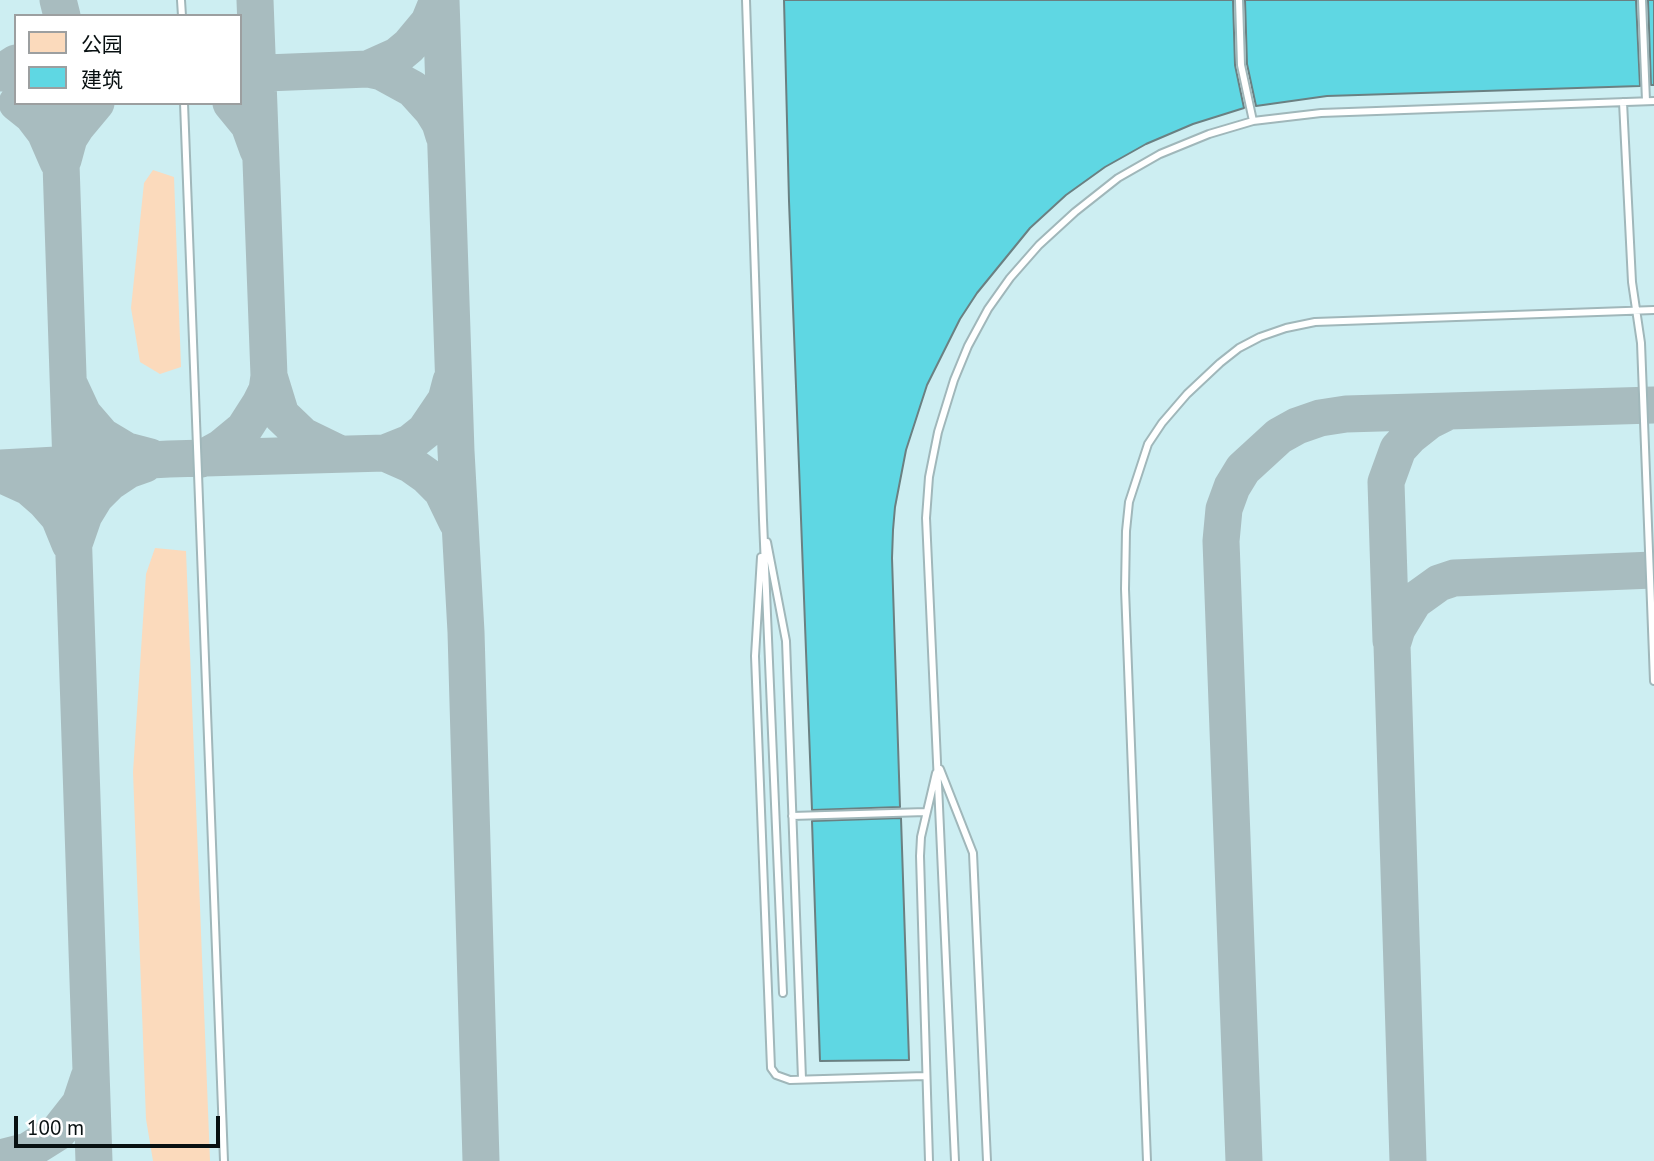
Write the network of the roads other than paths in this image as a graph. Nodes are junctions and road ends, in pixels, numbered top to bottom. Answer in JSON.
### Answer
{"nodes":[{"id":1,"x":746,"y":0,"type":"edge"},
{"id":2,"x":1239,"y":0,"type":"edge"},
{"id":3,"x":1642,"y":0,"type":"edge"},
{"id":4,"x":1650,"y":101,"type":"edge"},
{"id":5,"x":1623,"y":102,"type":"junction"},
{"id":6,"x":184,"y":105,"type":"edge"},
{"id":7,"x":1253,"y":121,"type":"junction"},
{"id":8,"x":1637,"y":310,"type":"junction"},
{"id":9,"x":1654,"y":310,"type":"edge"},
{"id":10,"x":763,"y":520,"type":"junction"},
{"id":11,"x":1654,"y":681,"type":"edge"},
{"id":12,"x":938,"y":764,"type":"junction"},
{"id":13,"x":926,"y":813,"type":"junction"},
{"id":14,"x":792,"y":816,"type":"junction"},
{"id":15,"x":783,"y":993,"type":"dead end"},
{"id":16,"x":925,"y":1076,"type":"junction"},
{"id":17,"x":802,"y":1079,"type":"junction"},
{"id":18,"x":224,"y":1161,"type":"edge"},
{"id":19,"x":929,"y":1161,"type":"edge"},
{"id":20,"x":956,"y":1161,"type":"edge"},
{"id":21,"x":987,"y":1161,"type":"edge"},
{"id":22,"x":1147,"y":1161,"type":"edge"}],
"edges":[{"from":1,"to":10,"type":"lane"},
{"from":2,"to":7,"type":"lane"},
{"from":3,"to":4,"type":"lane"},
{"from":4,"to":5,"type":"lane"},
{"from":5,"to":7,"type":"lane"},
{"from":5,"to":8,"type":"lane"},
{"from":6,"to":18,"type":"lane"},
{"from":7,"to":12,"type":"lane"},
{"from":8,"to":9,"type":"lane"},
{"from":8,"to":11,"type":"lane"},
{"from":8,"to":22,"type":"lane"},
{"from":10,"to":14,"type":"lane"},
{"from":10,"to":15,"type":"lane"},
{"from":10,"to":17,"type":"lane"},
{"from":12,"to":13,"type":"lane"},
{"from":12,"to":20,"type":"lane"},
{"from":12,"to":21,"type":"lane"},
{"from":13,"to":14,"type":"lane"},
{"from":13,"to":16,"type":"lane"},
{"from":14,"to":17,"type":"lane"},
{"from":16,"to":17,"type":"lane"},
{"from":16,"to":19,"type":"lane"}]}
